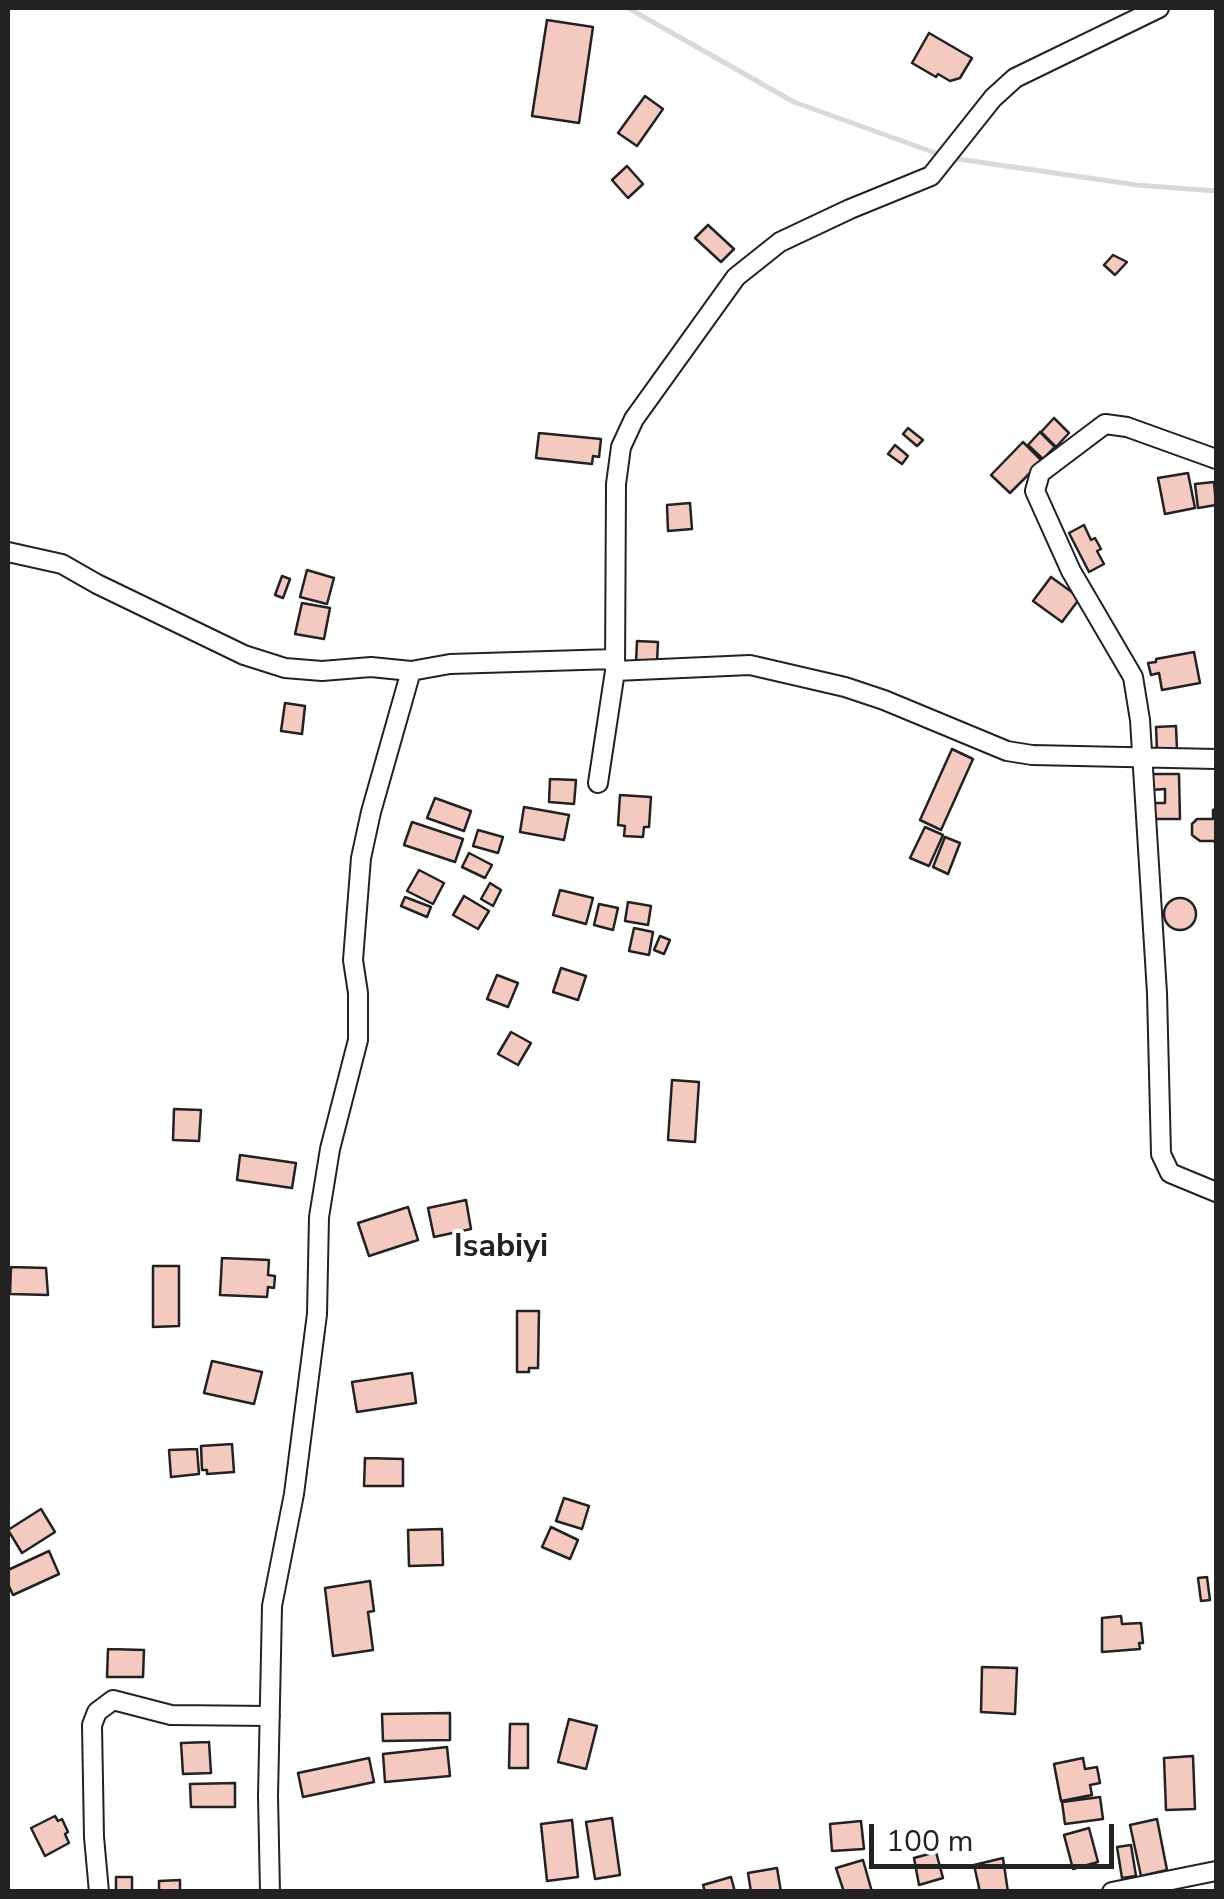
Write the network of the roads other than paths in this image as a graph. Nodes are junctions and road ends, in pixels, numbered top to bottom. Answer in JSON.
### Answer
{"nodes":[{"id":1,"x":1158,"y":8,"type":"edge"},
{"id":2,"x":1216,"y":459,"type":"edge"},
{"id":3,"x":8,"y":552,"type":"edge"},
{"id":4,"x":615,"y":665,"type":"junction"},
{"id":5,"x":411,"y":671,"type":"junction"},
{"id":6,"x":1141,"y":759,"type":"junction"},
{"id":7,"x":1216,"y":759,"type":"edge"},
{"id":8,"x":598,"y":783,"type":"dead end"},
{"id":9,"x":1216,"y":1192,"type":"edge"},
{"id":10,"x":270,"y":1716,"type":"junction"},
{"id":11,"x":1216,"y":1872,"type":"edge"},
{"id":12,"x":99,"y":1892,"type":"edge"},
{"id":13,"x":270,"y":1892,"type":"edge"},
{"id":14,"x":1112,"y":1892,"type":"edge"}],
"edges":[{"from":1,"to":4,"type":"street"},
{"from":2,"to":6,"type":"street"},
{"from":3,"to":5,"type":"street"},
{"from":4,"to":5,"type":"street"},
{"from":4,"to":6,"type":"street"},
{"from":4,"to":8,"type":"street"},
{"from":5,"to":10,"type":"street"},
{"from":6,"to":7,"type":"street"},
{"from":6,"to":9,"type":"street"},
{"from":10,"to":12,"type":"street"},
{"from":10,"to":13,"type":"street"},
{"from":11,"to":14,"type":"street"}]}
